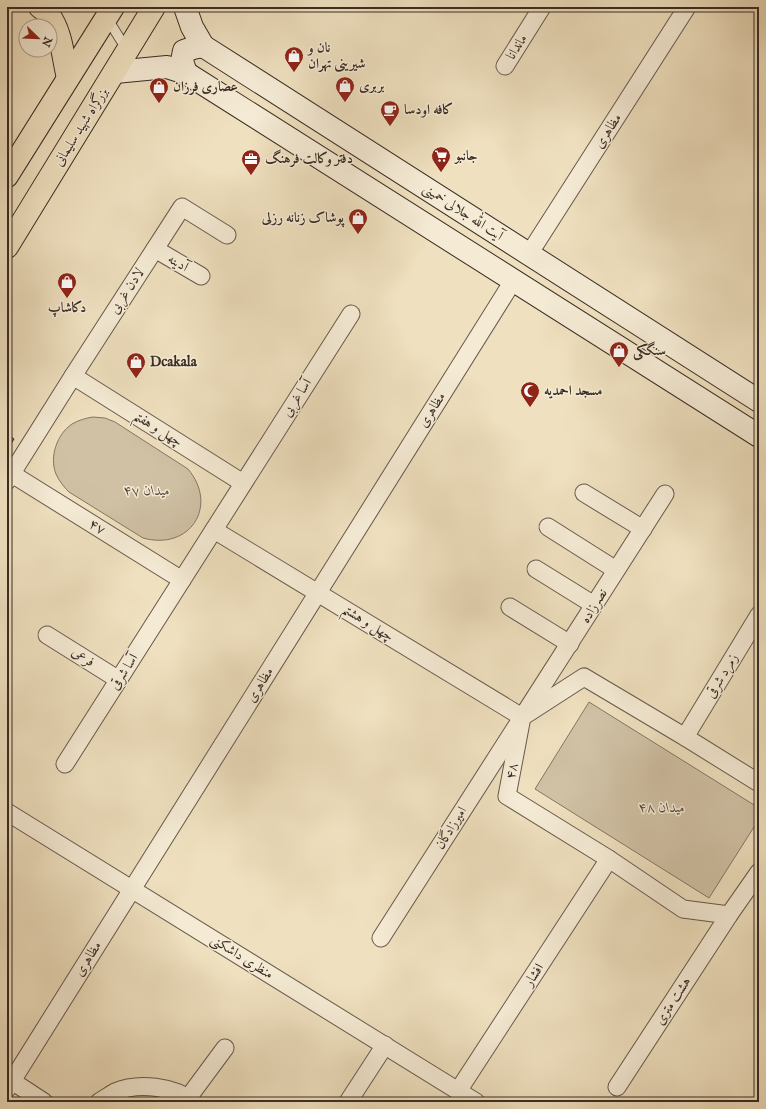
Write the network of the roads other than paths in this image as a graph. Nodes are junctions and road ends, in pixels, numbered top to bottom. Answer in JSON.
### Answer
{"nodes":[{"id":1,"x":154,"y":7,"type":"edge"},
{"id":2,"x":186,"y":7,"type":"edge"},
{"id":3,"x":542,"y":7,"type":"edge"},
{"id":4,"x":687,"y":7,"type":"edge"},
{"id":5,"x":106,"y":10,"type":"edge"},
{"id":6,"x":44,"y":11,"type":"edge"},
{"id":7,"x":203,"y":46,"type":"junction"},
{"id":8,"x":128,"y":51,"type":"junction"},
{"id":9,"x":505,"y":66,"type":"dead end"},
{"id":10,"x":116,"y":72,"type":"junction"},
{"id":11,"x":186,"y":73,"type":"junction"},
{"id":12,"x":68,"y":78,"type":"junction"},
{"id":13,"x":7,"y":176,"type":"edge"},
{"id":14,"x":227,"y":235,"type":"dead end"},
{"id":15,"x":7,"y":247,"type":"edge"},
{"id":16,"x":155,"y":249,"type":"junction"},
{"id":17,"x":529,"y":254,"type":"junction"},
{"id":18,"x":201,"y":276,"type":"dead end"},
{"id":19,"x":513,"y":281,"type":"junction"},
{"id":20,"x":351,"y":314,"type":"dead end"},
{"id":21,"x":73,"y":376,"type":"junction"},
{"id":22,"x":759,"y":401,"type":"edge"},
{"id":23,"x":759,"y":436,"type":"edge"},
{"id":24,"x":9,"y":477,"type":"edge"},
{"id":25,"x":243,"y":483,"type":"junction"},
{"id":26,"x":584,"y":493,"type":"dead end"},
{"id":27,"x":666,"y":494,"type":"dead end"},
{"id":28,"x":548,"y":527,"type":"dead end"},
{"id":29,"x":643,"y":529,"type":"junction"},
{"id":30,"x":214,"y":530,"type":"junction"},
{"id":31,"x":536,"y":570,"type":"dead end"},
{"id":32,"x":616,"y":570,"type":"junction"},
{"id":33,"x":182,"y":580,"type":"junction"},
{"id":34,"x":318,"y":592,"type":"junction"},
{"id":35,"x":594,"y":605,"type":"junction"},
{"id":36,"x":510,"y":606,"type":"dead end"},
{"id":37,"x":759,"y":615,"type":"edge"},
{"id":38,"x":48,"y":635,"type":"dead end"},
{"id":39,"x":570,"y":644,"type":"junction"},
{"id":40,"x":119,"y":680,"type":"junction"},
{"id":41,"x":522,"y":717,"type":"junction"},
{"id":42,"x":686,"y":737,"type":"junction"},
{"id":43,"x":65,"y":764,"type":"dead end"},
{"id":44,"x":759,"y":783,"type":"edge"},
{"id":45,"x":7,"y":812,"type":"edge"},
{"id":46,"x":609,"y":859,"type":"junction"},
{"id":47,"x":759,"y":872,"type":"edge"},
{"id":48,"x":132,"y":889,"type":"junction"},
{"id":49,"x":729,"y":915,"type":"junction"},
{"id":50,"x":381,"y":938,"type":"dead end"},
{"id":51,"x":385,"y":1045,"type":"junction"},
{"id":52,"x":225,"y":1048,"type":"dead end"},
{"id":53,"x":9,"y":1085,"type":"edge"},
{"id":54,"x":617,"y":1087,"type":"dead end"},
{"id":55,"x":458,"y":1091,"type":"junction"},
{"id":56,"x":190,"y":1100,"type":"edge"},
{"id":57,"x":44,"y":1102,"type":"edge"},
{"id":58,"x":99,"y":1102,"type":"edge"},
{"id":59,"x":348,"y":1102,"type":"edge"},
{"id":60,"x":476,"y":1102,"type":"edge"}],
"edges":[{"from":1,"to":8,"type":"main road","name":"بزرگراه شهید سلیمانی"},
{"from":2,"to":7,"type":"main road","name":"آيت الله جلالى خمينى"},
{"from":3,"to":9,"type":"street","name":"ماندانا"},
{"from":4,"to":17,"type":"street","name":"مظاهری"},
{"from":5,"to":8,"type":"lane"},
{"from":5,"to":12,"type":"main road"},
{"from":6,"to":12,"type":"main road"},
{"from":7,"to":11,"type":"main road"},
{"from":7,"to":17,"type":"main road","name":"آيت الله جلالى خمينى"},
{"from":8,"to":10,"type":"main road","name":"بزرگراه شهید سلیمانی"},
{"from":10,"to":11,"type":"main road"},
{"from":10,"to":15,"type":"main road","name":"بزرگراه شهید سلیمانی"},
{"from":11,"to":19,"type":"main road"},
{"from":12,"to":13,"type":"main road"},
{"from":14,"to":16,"type":"street","name":"لادن غربی"},
{"from":16,"to":18,"type":"street","name":"آدینه"},
{"from":16,"to":21,"type":"street","name":"لادن غربی"},
{"from":17,"to":19,"type":"main road"},
{"from":17,"to":22,"type":"main road","name":"آيت الله جلالى خمينى"},
{"from":19,"to":23,"type":"main road"},
{"from":19,"to":34,"type":"street","name":"مظاهری"},
{"from":20,"to":25,"type":"street","name":"آسا غربی"},
{"from":21,"to":24,"type":"street","name":"لادن غربی"},
{"from":21,"to":25,"type":"street","name":"چهل و هفتم"},
{"from":24,"to":33,"type":"street","name":"۴۷"},
{"from":25,"to":30,"type":"street","name":"آسا غربی"},
{"from":26,"to":29,"type":"street"},
{"from":27,"to":29,"type":"street","name":"نصرزاده"},
{"from":28,"to":32,"type":"street"},
{"from":29,"to":32,"type":"street","name":"نصرزاده"},
{"from":30,"to":33,"type":"street","name":"آسا شرقی"},
{"from":30,"to":34,"type":"street","name":"چهل و هشتم"},
{"from":31,"to":35,"type":"street"},
{"from":32,"to":35,"type":"street","name":"نصرزاده"},
{"from":33,"to":40,"type":"street","name":"آسا شرقی"},
{"from":34,"to":41,"type":"street","name":"چهل و هشتم"},
{"from":34,"to":48,"type":"street","name":"مظاهری"},
{"from":35,"to":39,"type":"street","name":"نصرزاده"},
{"from":36,"to":39,"type":"street"},
{"from":37,"to":42,"type":"street","name":"زمرد شرقی"},
{"from":38,"to":40,"type":"street","name":"فرعی"},
{"from":39,"to":41,"type":"street","name":"نصرزاده"},
{"from":40,"to":43,"type":"street","name":"آسا شرقی"},
{"from":41,"to":42,"type":"street"},
{"from":41,"to":46,"type":"street","name":"۴۸"},
{"from":41,"to":50,"type":"street","name":"امیرزادگان"},
{"from":42,"to":44,"type":"street"},
{"from":45,"to":48,"type":"street","name":"منظری داشکنی"},
{"from":46,"to":49,"type":"street","name":"۴۸"},
{"from":46,"to":55,"type":"street","name":"افشار"},
{"from":47,"to":49,"type":"street"},
{"from":48,"to":51,"type":"street","name":"منظری داشکنی"},
{"from":48,"to":53,"type":"street","name":"مظاهری"},
{"from":49,"to":54,"type":"street","name":"هشت متری"},
{"from":51,"to":55,"type":"street","name":"منظری داشکنی"},
{"from":51,"to":59,"type":"street"},
{"from":52,"to":56,"type":"street"},
{"from":53,"to":57,"type":"street"},
{"from":55,"to":60,"type":"street","name":"منظری داشکنی"},
{"from":56,"to":58,"type":"street"}]}
